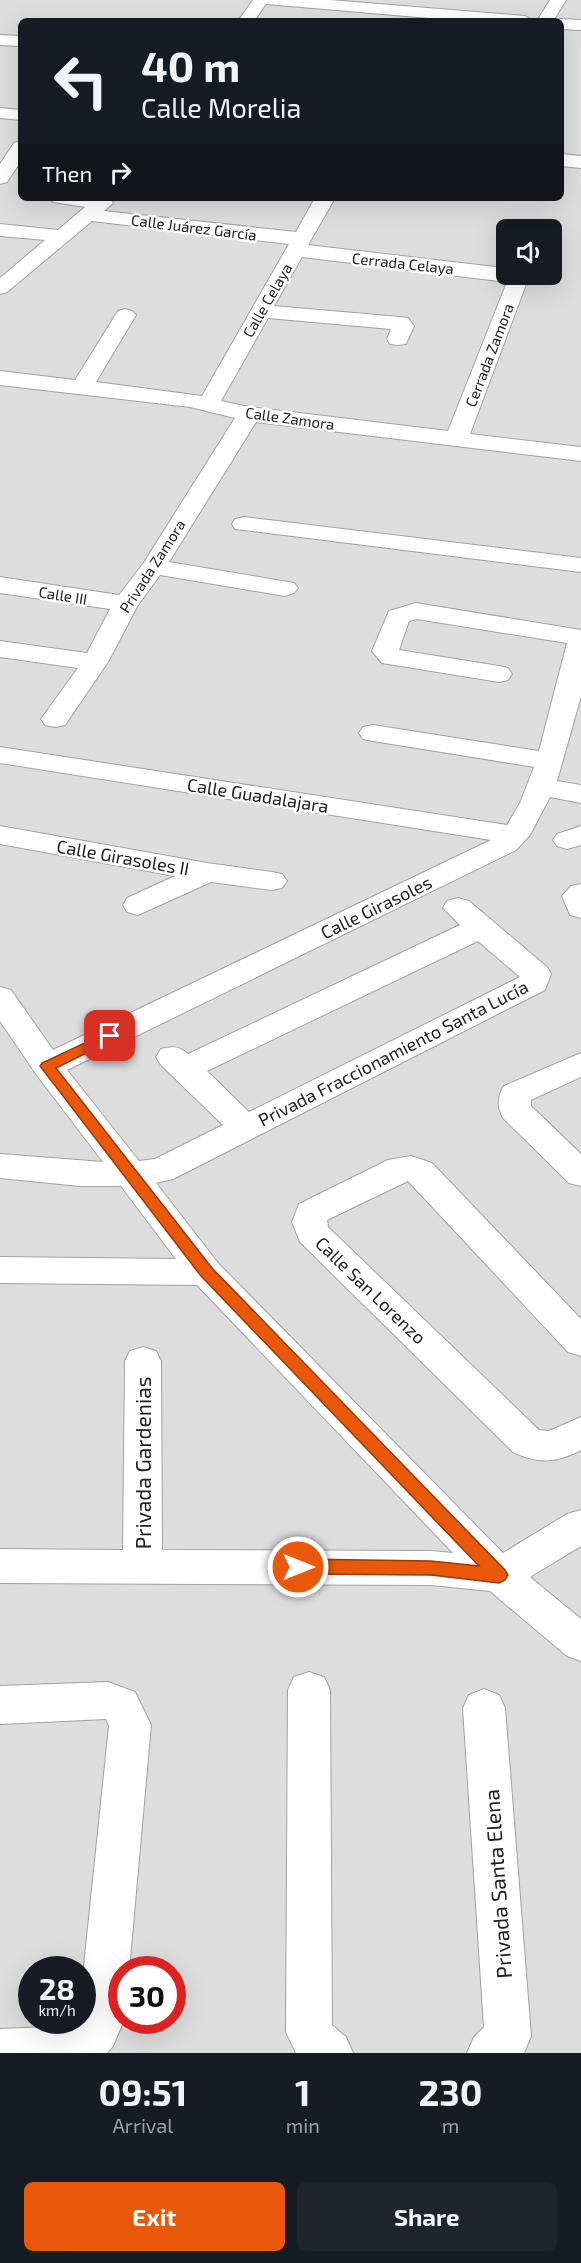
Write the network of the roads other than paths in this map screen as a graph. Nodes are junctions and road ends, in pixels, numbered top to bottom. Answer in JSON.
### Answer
{"nodes":[{"id":1,"x":261,"y":0,"type":"edge"},
{"id":2,"x":270,"y":0,"type":"edge"},
{"id":3,"x":558,"y":0,"type":"edge"},
{"id":4,"x":398,"y":5,"type":"edge"},
{"id":5,"x":342,"y":14,"type":"edge"},
{"id":6,"x":248,"y":18,"type":"edge"},
{"id":7,"x":501,"y":18,"type":"edge"},
{"id":8,"x":547,"y":18,"type":"edge"},
{"id":9,"x":564,"y":24,"type":"edge"},
{"id":10,"x":581,"y":25,"type":"edge"},
{"id":11,"x":0,"y":40,"type":"edge"},
{"id":12,"x":18,"y":41,"type":"edge"},
{"id":13,"x":0,"y":113,"type":"edge"},
{"id":14,"x":18,"y":115,"type":"edge"},
{"id":15,"x":18,"y":154,"type":"edge"},
{"id":16,"x":564,"y":160,"type":"edge"},
{"id":17,"x":581,"y":162,"type":"edge"},
{"id":18,"x":4,"y":187,"type":"edge"},
{"id":19,"x":77,"y":201,"type":"edge"},
{"id":20,"x":323,"y":201,"type":"edge"},
{"id":21,"x":100,"y":205,"type":"edge"},
{"id":22,"x":0,"y":230,"type":"edge"},
{"id":23,"x":62,"y":236,"type":"junction"},
{"id":24,"x":298,"y":245,"type":"junction"},
{"id":25,"x":9,"y":253,"type":"dead end"},
{"id":26,"x":38,"y":256,"type":"junction"},
{"id":27,"x":496,"y":274,"type":"edge"},
{"id":28,"x":516,"y":285,"type":"edge"},
{"id":29,"x":0,"y":288,"type":"edge"},
{"id":30,"x":261,"y":311,"type":"junction"},
{"id":31,"x":125,"y":315,"type":"dead end"},
{"id":32,"x":398,"y":339,"type":"dead end"},
{"id":33,"x":4,"y":383,"type":"edge"},
{"id":34,"x":82,"y":387,"type":"junction"},
{"id":35,"x":209,"y":403,"type":"junction"},
{"id":36,"x":249,"y":414,"type":"junction"},
{"id":37,"x":457,"y":438,"type":"junction"},
{"id":38,"x":581,"y":454,"type":"edge"},
{"id":39,"x":244,"y":524,"type":"dead end"},
{"id":40,"x":581,"y":565,"type":"edge"},
{"id":41,"x":154,"y":567,"type":"junction"},
{"id":42,"x":0,"y":585,"type":"edge"},
{"id":43,"x":285,"y":588,"type":"dead end"},
{"id":44,"x":126,"y":604,"type":"junction"},
{"id":45,"x":581,"y":639,"type":"edge"},
{"id":46,"x":0,"y":649,"type":"edge"},
{"id":47,"x":95,"y":662,"type":"junction"},
{"id":48,"x":499,"y":674,"type":"dead end"},
{"id":49,"x":55,"y":718,"type":"dead end"},
{"id":50,"x":373,"y":733,"type":"dead end"},
{"id":51,"x":0,"y":755,"type":"edge"},
{"id":52,"x":545,"y":774,"type":"junction"},
{"id":53,"x":581,"y":794,"type":"edge"},
{"id":54,"x":0,"y":835,"type":"edge"},
{"id":55,"x":516,"y":835,"type":"junction"},
{"id":56,"x":207,"y":872,"type":"junction"},
{"id":57,"x":272,"y":881,"type":"dead end"},
{"id":58,"x":581,"y":893,"type":"edge"},
{"id":59,"x":138,"y":905,"type":"dead end"},
{"id":60,"x":581,"y":908,"type":"edge"},
{"id":61,"x":0,"y":997,"type":"edge"},
{"id":62,"x":581,"y":1064,"type":"edge"},
{"id":63,"x":47,"y":1066,"type":"junction"},
{"id":64,"x":245,"y":1127,"type":"junction"},
{"id":65,"x":0,"y":1166,"type":"edge"},
{"id":66,"x":581,"y":1174,"type":"edge"},
{"id":67,"x":130,"y":1175,"type":"junction"},
{"id":68,"x":0,"y":1270,"type":"edge"},
{"id":69,"x":206,"y":1272,"type":"junction"},
{"id":70,"x":581,"y":1342,"type":"edge"},
{"id":71,"x":143,"y":1360,"type":"dead end"},
{"id":72,"x":581,"y":1432,"type":"edge"},
{"id":73,"x":581,"y":1526,"type":"edge"},
{"id":74,"x":142,"y":1565,"type":"junction"},
{"id":75,"x":0,"y":1566,"type":"edge"},
{"id":76,"x":499,"y":1575,"type":"junction"},
{"id":77,"x":581,"y":1643,"type":"edge"},
{"id":78,"x":309,"y":1690,"type":"dead end"},
{"id":79,"x":0,"y":1705,"type":"edge"},
{"id":80,"x":484,"y":1707,"type":"dead end"},
{"id":81,"x":0,"y":2052,"type":"edge"},
{"id":82,"x":330,"y":2053,"type":"edge"},
{"id":83,"x":490,"y":2053,"type":"edge"}],
"edges":[{"from":1,"to":6,"type":"street"},
{"from":2,"to":5,"type":"street"},
{"from":3,"to":8,"type":"street"},
{"from":4,"to":5,"type":"street"},
{"from":4,"to":7,"type":"street"},
{"from":9,"to":10,"type":"street"},
{"from":11,"to":12,"type":"street"},
{"from":13,"to":14,"type":"street"},
{"from":15,"to":18,"type":"street"},
{"from":16,"to":17,"type":"street"},
{"from":19,"to":21,"type":"street","name":"Calle Juárez García"},
{"from":20,"to":24,"type":"street","name":"Calle Celaya"},
{"from":21,"to":23,"type":"street"},
{"from":21,"to":24,"type":"street","name":"Calle Juárez García"},
{"from":22,"to":23,"type":"street"},
{"from":23,"to":26,"type":"street"},
{"from":24,"to":27,"type":"street","name":"Cerrada Celaya"},
{"from":24,"to":30,"type":"street","name":"Calle Celaya"},
{"from":25,"to":26,"type":"street"},
{"from":26,"to":29,"type":"street"},
{"from":28,"to":37,"type":"street","name":"Cerrada Zamora"},
{"from":30,"to":32,"type":"street"},
{"from":30,"to":35,"type":"street","name":"Calle Celaya"},
{"from":31,"to":34,"type":"street"},
{"from":33,"to":34,"type":"street","name":"Calle Zamora"},
{"from":34,"to":35,"type":"street","name":"Calle Zamora"},
{"from":35,"to":36,"type":"street","name":"Calle Zamora"},
{"from":36,"to":37,"type":"street","name":"Calle Zamora"},
{"from":36,"to":41,"type":"street","name":"Privada Zamora"},
{"from":37,"to":38,"type":"street","name":"Calle Zamora"},
{"from":39,"to":40,"type":"street"},
{"from":41,"to":43,"type":"street"},
{"from":41,"to":44,"type":"street","name":"Privada Zamora"},
{"from":42,"to":44,"type":"street","name":"Calle III"},
{"from":44,"to":47,"type":"street","name":"Privada Zamora"},
{"from":45,"to":48,"type":"street"},
{"from":45,"to":52,"type":"street","name":"Calle Girasoles"},
{"from":46,"to":47,"type":"street"},
{"from":47,"to":49,"type":"street","name":"Privada Zamora"},
{"from":50,"to":52,"type":"street"},
{"from":51,"to":55,"type":"street","name":"Calle Guadalajara"},
{"from":52,"to":53,"type":"street"},
{"from":52,"to":55,"type":"street","name":"Calle Girasoles"},
{"from":54,"to":56,"type":"street","name":"Calle Girasoles II"},
{"from":55,"to":63,"type":"street","name":"Calle Girasoles"},
{"from":56,"to":57,"type":"street"},
{"from":56,"to":59,"type":"street","name":"Calle Girasoles II"},
{"from":58,"to":60,"type":"street"},
{"from":61,"to":63,"type":"street"},
{"from":62,"to":66,"type":"street"},
{"from":63,"to":67,"type":"street"},
{"from":64,"to":64,"type":"street","name":"Privada Fraccionamiento Santa Lucía"},
{"from":64,"to":67,"type":"street","name":"Privada Fraccionamiento Santa Lucía"},
{"from":65,"to":67,"type":"street","name":"Privada Fraccionamiento Santa Lucía"},
{"from":67,"to":69,"type":"street"},
{"from":68,"to":69,"type":"street"},
{"from":69,"to":76,"type":"street"},
{"from":70,"to":72,"type":"street","name":"Calle San Lorenzo"},
{"from":71,"to":74,"type":"street","name":"Privada Gardenias"},
{"from":73,"to":76,"type":"street"},
{"from":74,"to":75,"type":"street","name":"Privada Gardenias"},
{"from":74,"to":76,"type":"street","name":"Privada Gardenias"},
{"from":76,"to":77,"type":"street"},
{"from":78,"to":82,"type":"street"},
{"from":79,"to":81,"type":"street"},
{"from":80,"to":83,"type":"street","name":"Privada Santa Elena"}]}
